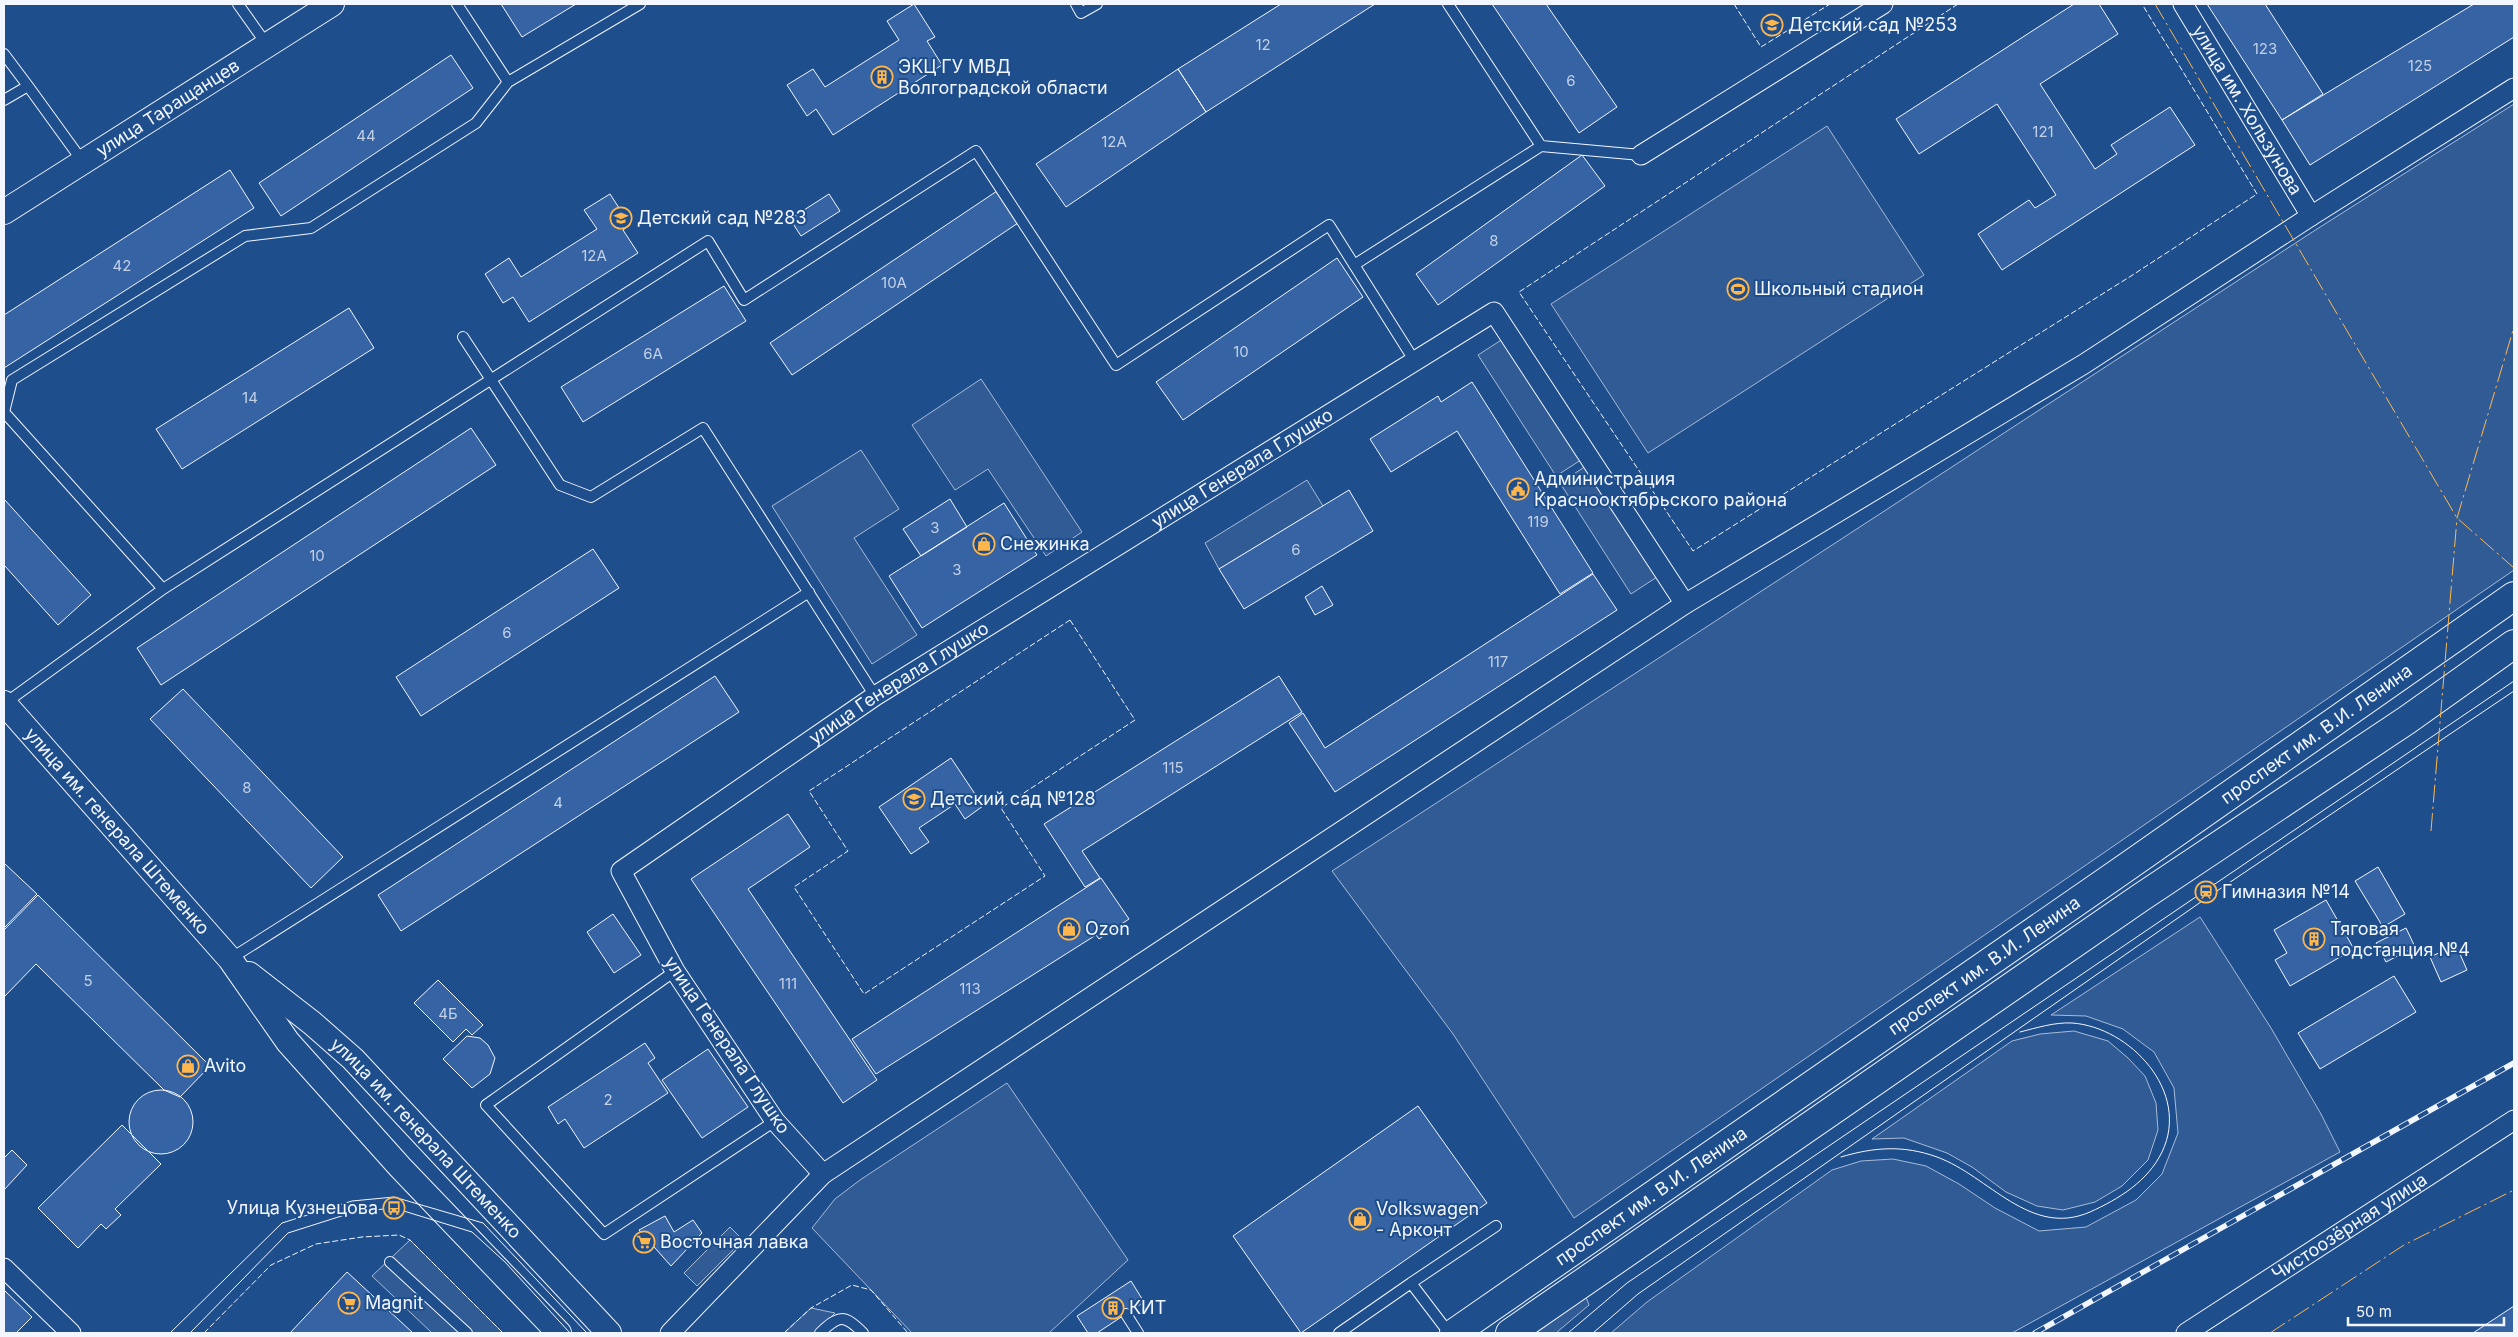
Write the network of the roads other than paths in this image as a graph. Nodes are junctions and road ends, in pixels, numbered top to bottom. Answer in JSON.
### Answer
{"nodes":[{"id":1,"x":238,"y":4,"type":"edge"},
{"id":2,"x":332,"y":4,"type":"edge"},
{"id":3,"x":457,"y":4,"type":"edge"},
{"id":4,"x":640,"y":4,"type":"edge"},
{"id":5,"x":1076,"y":4,"type":"edge"},
{"id":6,"x":1097,"y":4,"type":"edge"},
{"id":7,"x":1448,"y":4,"type":"edge"},
{"id":8,"x":1883,"y":4,"type":"edge"},
{"id":9,"x":2184,"y":4,"type":"edge"},
{"id":10,"x":267,"y":45,"type":"junction"},
{"id":11,"x":4,"y":54,"type":"edge"},
{"id":12,"x":508,"y":82,"type":"junction"},
{"id":13,"x":28,"y":86,"type":"junction"},
{"id":14,"x":2514,"y":88,"type":"edge"},
{"id":15,"x":4,"y":100,"type":"edge"},
{"id":16,"x":1541,"y":146,"type":"junction"},
{"id":17,"x":1641,"y":155,"type":"joint"},
{"id":18,"x":83,"y":162,"type":"junction"},
{"id":19,"x":4,"y":212,"type":"edge"},
{"id":20,"x":2311,"y":216,"type":"junction"},
{"id":21,"x":1354,"y":265,"type":"junction"},
{"id":22,"x":463,"y":337,"type":"dead end"},
{"id":23,"x":1414,"y":360,"type":"junction"},
{"id":24,"x":490,"y":378,"type":"junction"},
{"id":25,"x":163,"y":588,"type":"junction"},
{"id":26,"x":809,"y":592,"type":"junction"},
{"id":27,"x":2514,"y":596,"type":"edge"},
{"id":28,"x":1685,"y":604,"type":"junction"},
{"id":29,"x":2514,"y":644,"type":"edge"},
{"id":30,"x":875,"y":696,"type":"junction"},
{"id":31,"x":4,"y":704,"type":"edge"},
{"id":32,"x":230,"y":959,"type":"junction"},
{"id":33,"x":675,"y":972,"type":"junction"},
{"id":34,"x":2514,"y":1120,"type":"edge"},
{"id":35,"x":775,"y":1121,"type":"junction"},
{"id":36,"x":823,"y":1174,"type":"junction"},
{"id":37,"x":1496,"y":1226,"type":"dead end"},
{"id":38,"x":390,"y":1262,"type":"dead end"},
{"id":39,"x":4,"y":1268,"type":"edge"},
{"id":40,"x":1411,"y":1283,"type":"junction"},
{"id":41,"x":1126,"y":1314,"type":"dead end"},
{"id":42,"x":71,"y":1333,"type":"edge"},
{"id":43,"x":467,"y":1333,"type":"edge"},
{"id":44,"x":559,"y":1333,"type":"edge"},
{"id":45,"x":609,"y":1333,"type":"edge"},
{"id":46,"x":670,"y":1333,"type":"edge"},
{"id":47,"x":820,"y":1333,"type":"edge"},
{"id":48,"x":863,"y":1333,"type":"edge"},
{"id":49,"x":1138,"y":1333,"type":"edge"},
{"id":50,"x":1339,"y":1333,"type":"edge"},
{"id":51,"x":1449,"y":1333,"type":"edge"},
{"id":52,"x":1454,"y":1333,"type":"edge"},
{"id":53,"x":1510,"y":1333,"type":"edge"},
{"id":54,"x":2186,"y":1333,"type":"edge"}],
"edges":[{"from":1,"to":10,"type":"lane"},
{"from":2,"to":10,"type":"street","name":"улица Таращанцев"},
{"from":3,"to":12,"type":"lane"},
{"from":4,"to":12,"type":"lane"},
{"from":5,"to":6,"type":"lane"},
{"from":7,"to":16,"type":"lane"},
{"from":8,"to":17,"type":"street"},
{"from":9,"to":20,"type":"street","name":"улица им. Хользунова"},
{"from":10,"to":18,"type":"street","name":"улица Таращанцев"},
{"from":11,"to":13,"type":"lane"},
{"from":12,"to":25,"type":"lane"},
{"from":13,"to":15,"type":"lane"},
{"from":13,"to":18,"type":"lane"},
{"from":14,"to":20,"type":"street"},
{"from":16,"to":17,"type":"lane"},
{"from":16,"to":21,"type":"lane"},
{"from":18,"to":19,"type":"street","name":"улица Таращанцев"},
{"from":20,"to":28,"type":"street"},
{"from":21,"to":23,"type":"lane"},
{"from":21,"to":24,"type":"lane"},
{"from":22,"to":24,"type":"lane"},
{"from":23,"to":28,"type":"street","name":"улица Генерала Глушко"},
{"from":23,"to":30,"type":"street","name":"улица Генерала Глушко"},
{"from":24,"to":25,"type":"lane"},
{"from":24,"to":26,"type":"lane"},
{"from":25,"to":31,"type":"lane"},
{"from":26,"to":30,"type":"lane"},
{"from":26,"to":32,"type":"lane"},
{"from":27,"to":52,"type":"main road","name":"проспект им. В.И. Ленина"},
{"from":28,"to":36,"type":"street"},
{"from":29,"to":53,"type":"main road","name":"проспект им. В.И. Ленина"},
{"from":30,"to":33,"type":"street","name":"улица Генерала Глушко"},
{"from":31,"to":32,"type":"street","name":"улица им. генерала Штеменко"},
{"from":32,"to":44,"type":"street","name":"улица им. генерала Штеменко"},
{"from":32,"to":45,"type":"street","name":"улица им. генерала Штеменко"},
{"from":33,"to":35,"type":"street","name":"улица Генерала Глушко"},
{"from":33,"to":35,"type":"lane"},
{"from":34,"to":54,"type":"street","name":"Чистоозёрная улица"},
{"from":35,"to":36,"type":"street","name":"улица Генерала Глушко"},
{"from":36,"to":46,"type":"street"},
{"from":37,"to":40,"type":"lane"},
{"from":38,"to":43,"type":"lane"},
{"from":39,"to":42,"type":"street"},
{"from":40,"to":50,"type":"lane"},
{"from":40,"to":51,"type":"lane"},
{"from":41,"to":49,"type":"lane"},
{"from":47,"to":48,"type":"lane"}]}
